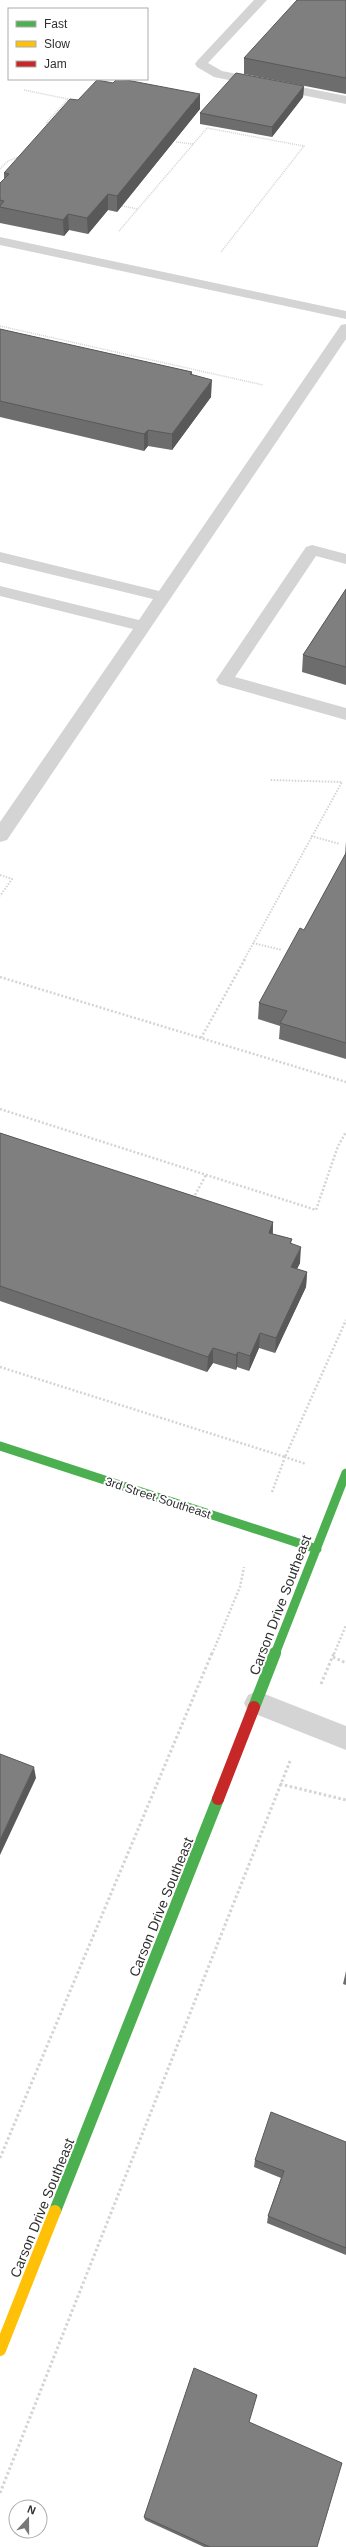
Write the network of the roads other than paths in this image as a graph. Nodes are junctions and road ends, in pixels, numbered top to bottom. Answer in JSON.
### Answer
{"nodes":[{"id":1,"x":261,"y":0,"type":"edge"},
{"id":2,"x":346,"y":100,"type":"edge"},
{"id":3,"x":0,"y":241,"type":"edge"},
{"id":4,"x":346,"y":315,"type":"edge"},
{"id":5,"x":346,"y":328,"type":"edge"},
{"id":6,"x":0,"y":557,"type":"edge"},
{"id":7,"x":346,"y":559,"type":"edge"},
{"id":8,"x":0,"y":590,"type":"edge"},
{"id":9,"x":163,"y":597,"type":"junction"},
{"id":10,"x":143,"y":626,"type":"junction"},
{"id":11,"x":346,"y":714,"type":"edge"},
{"id":12,"x":0,"y":836,"type":"edge"},
{"id":13,"x":0,"y":1446,"type":"edge"},
{"id":14,"x":345,"y":1475,"type":"edge"},
{"id":15,"x":317,"y":1549,"type":"junction"},
{"id":16,"x":257,"y":1703,"type":"junction"},
{"id":17,"x":346,"y":1738,"type":"edge"},
{"id":18,"x":0,"y":2350,"type":"edge"}],
"edges":[{"from":1,"to":2,"type":"street"},
{"from":3,"to":4,"type":"street"},
{"from":5,"to":9,"type":"street"},
{"from":6,"to":9,"type":"street"},
{"from":7,"to":11,"type":"street"},
{"from":8,"to":10,"type":"street"},
{"from":9,"to":10,"type":"street"},
{"from":10,"to":12,"type":"street"},
{"from":13,"to":15,"type":"street","name":"3rd Street Southeast"},
{"from":14,"to":15,"type":"street","name":"Carson Drive Southeast"},
{"from":15,"to":16,"type":"street","name":"Carson Drive Southeast"},
{"from":16,"to":17,"type":"street"},
{"from":16,"to":18,"type":"street","name":"Carson Drive Southeast"}]}
